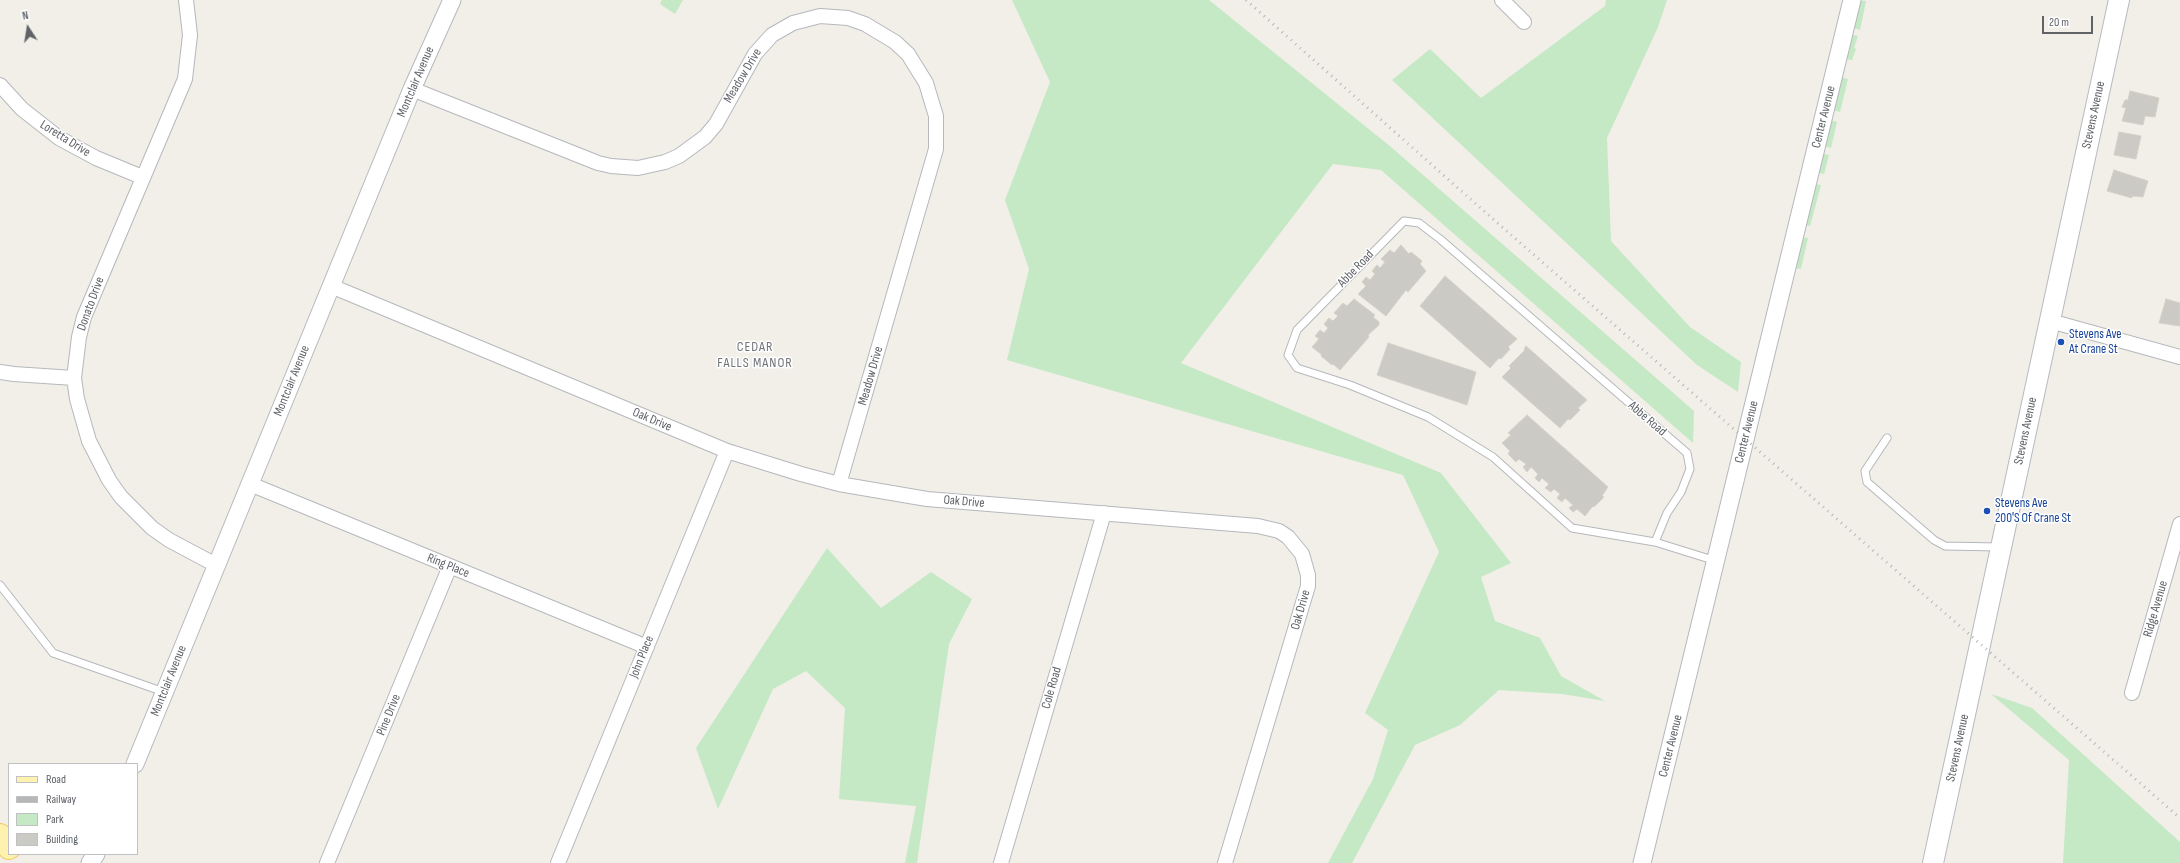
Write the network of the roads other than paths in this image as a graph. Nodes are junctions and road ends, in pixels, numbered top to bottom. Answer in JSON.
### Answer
{"nodes":[{"id":1,"x":186,"y":0,"type":"edge"},
{"id":2,"x":452,"y":0,"type":"edge"},
{"id":3,"x":1502,"y":0,"type":"edge"},
{"id":4,"x":1852,"y":0,"type":"edge"},
{"id":5,"x":2119,"y":0,"type":"edge"},
{"id":6,"x":1524,"y":22,"type":"dead end"},
{"id":7,"x":0,"y":85,"type":"edge"},
{"id":8,"x":412,"y":89,"type":"junction"},
{"id":9,"x":142,"y":177,"type":"junction"},
{"id":10,"x":331,"y":286,"type":"junction"},
{"id":11,"x":2050,"y":321,"type":"junction"},
{"id":12,"x":2180,"y":357,"type":"edge"},
{"id":13,"x":0,"y":372,"type":"edge"},
{"id":14,"x":74,"y":378,"type":"junction"},
{"id":15,"x":1887,"y":438,"type":"dead end"},
{"id":16,"x":727,"y":451,"type":"junction"},
{"id":17,"x":250,"y":484,"type":"junction"},
{"id":18,"x":839,"y":484,"type":"junction"},
{"id":19,"x":1104,"y":513,"type":"junction"},
{"id":20,"x":2180,"y":524,"type":"edge"},
{"id":21,"x":1655,"y":542,"type":"junction"},
{"id":22,"x":2001,"y":548,"type":"junction"},
{"id":23,"x":1716,"y":561,"type":"junction"},
{"id":24,"x":216,"y":565,"type":"junction"},
{"id":25,"x":450,"y":566,"type":"junction"},
{"id":26,"x":0,"y":585,"type":"edge"},
{"id":27,"x":646,"y":647,"type":"junction"},
{"id":28,"x":165,"y":692,"type":"junction"},
{"id":29,"x":2132,"y":693,"type":"dead end"},
{"id":30,"x":135,"y":763,"type":"edge"},
{"id":31,"x":0,"y":835,"type":"edge"},
{"id":32,"x":8,"y":847,"type":"edge"},
{"id":33,"x":327,"y":863,"type":"edge"},
{"id":34,"x":558,"y":863,"type":"edge"},
{"id":35,"x":1001,"y":863,"type":"edge"},
{"id":36,"x":1225,"y":863,"type":"edge"},
{"id":37,"x":1642,"y":863,"type":"edge"},
{"id":38,"x":1933,"y":863,"type":"edge"}],
"edges":[{"from":1,"to":9,"type":"street","name":"Donato Drive"},
{"from":2,"to":8,"type":"street","name":"Montclair Avenue"},
{"from":3,"to":6,"type":"street"},
{"from":4,"to":23,"type":"street","name":"Center Avenue"},
{"from":5,"to":11,"type":"main road","name":"Stevens Avenue"},
{"from":7,"to":9,"type":"street","name":"Loretta Drive"},
{"from":8,"to":10,"type":"street","name":"Montclair Avenue"},
{"from":8,"to":18,"type":"street","name":"Meadow Drive"},
{"from":9,"to":14,"type":"street","name":"Donato Drive"},
{"from":10,"to":16,"type":"street","name":"Oak Drive"},
{"from":10,"to":17,"type":"street","name":"Montclair Avenue"},
{"from":11,"to":12,"type":"street"},
{"from":11,"to":22,"type":"main road","name":"Stevens Avenue"},
{"from":13,"to":14,"type":"street"},
{"from":14,"to":24,"type":"street","name":"Donato Drive"},
{"from":15,"to":22,"type":"lane"},
{"from":16,"to":18,"type":"street","name":"Oak Drive"},
{"from":16,"to":27,"type":"street","name":"John Place"},
{"from":17,"to":24,"type":"street","name":"Montclair Avenue"},
{"from":17,"to":25,"type":"street","name":"Ring Place"},
{"from":18,"to":19,"type":"street","name":"Oak Drive"},
{"from":19,"to":35,"type":"street","name":"Cole Road"},
{"from":19,"to":36,"type":"street","name":"Oak Drive"},
{"from":20,"to":29,"type":"street","name":"Ridge Avenue"},
{"from":21,"to":21,"type":"lane","name":"Abbe Road"},
{"from":21,"to":23,"type":"lane","name":"Abbe Road"},
{"from":22,"to":38,"type":"main road","name":"Stevens Avenue"},
{"from":23,"to":37,"type":"street","name":"Center Avenue"},
{"from":24,"to":28,"type":"street","name":"Montclair Avenue"},
{"from":25,"to":27,"type":"street","name":"Ring Place"},
{"from":25,"to":33,"type":"street","name":"Pine Drive"},
{"from":26,"to":28,"type":"lane"},
{"from":27,"to":34,"type":"street","name":"John Place"},
{"from":28,"to":30,"type":"street","name":"Montclair Avenue"},
{"from":31,"to":32,"type":"main road"}]}
